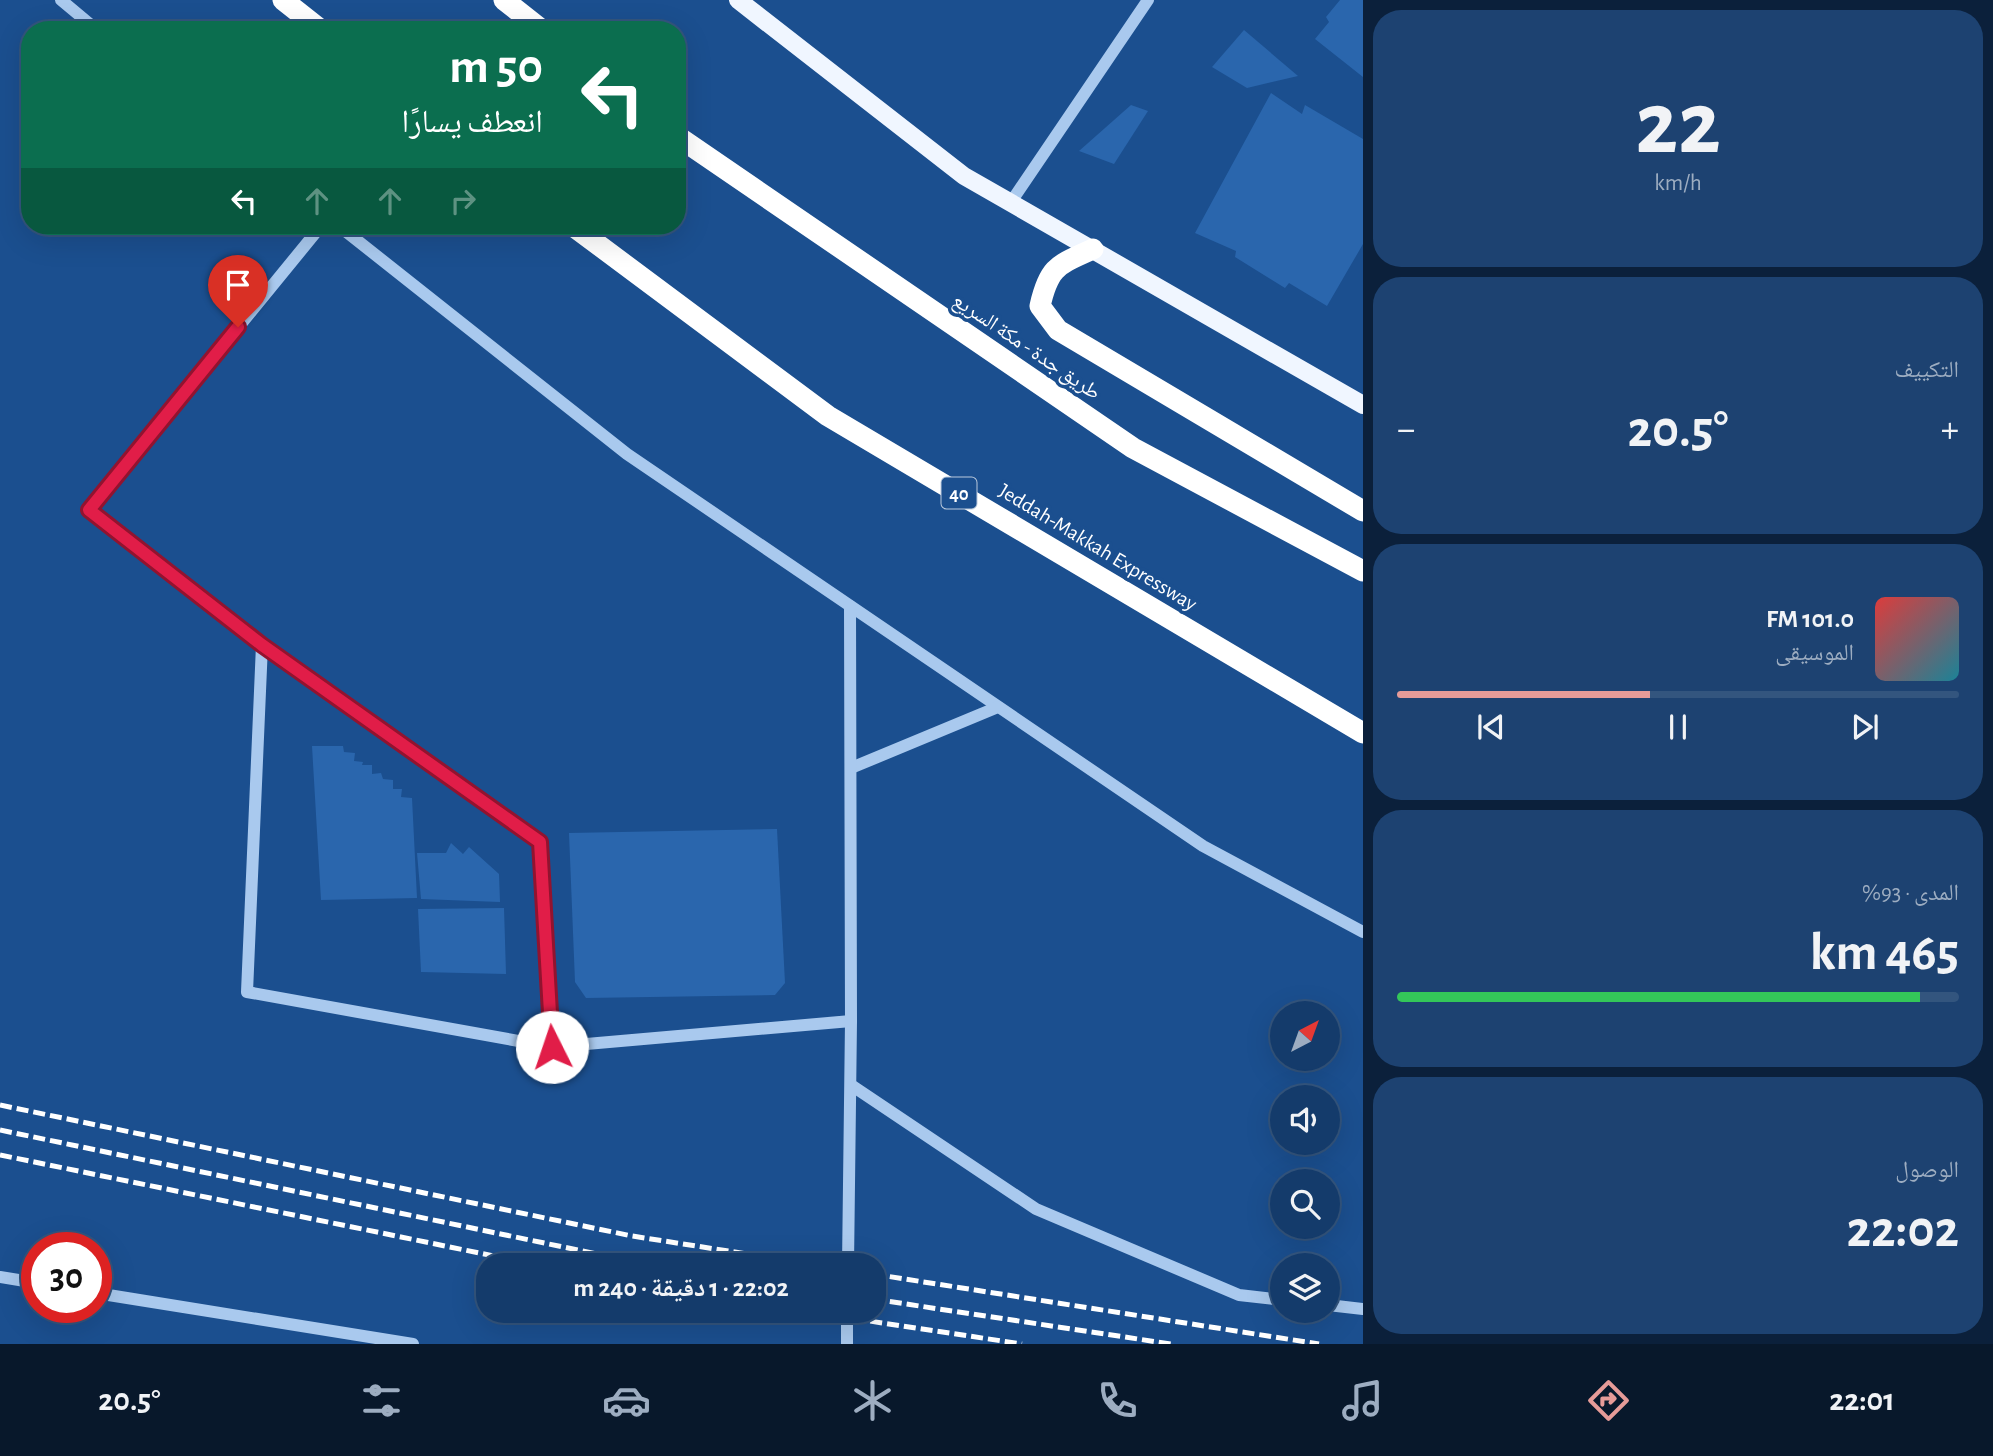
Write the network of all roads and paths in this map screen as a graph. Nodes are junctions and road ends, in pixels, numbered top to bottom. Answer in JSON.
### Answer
{"nodes":[{"id":1,"x":61,"y":0,"type":"edge"},
{"id":2,"x":283,"y":0,"type":"edge"},
{"id":3,"x":504,"y":0,"type":"edge"},
{"id":4,"x":738,"y":0,"type":"edge"},
{"id":5,"x":1148,"y":0,"type":"edge"},
{"id":6,"x":86,"y":21,"type":"edge"},
{"id":7,"x":310,"y":21,"type":"edge"},
{"id":8,"x":531,"y":21,"type":"edge"},
{"id":9,"x":686,"y":142,"type":"edge"},
{"id":10,"x":1011,"y":202,"type":"junction"},
{"id":11,"x":314,"y":235,"type":"edge"},
{"id":12,"x":350,"y":235,"type":"edge"},
{"id":13,"x":585,"y":235,"type":"edge"},
{"id":14,"x":1093,"y":249,"type":"junction"},
{"id":15,"x":1363,"y":405,"type":"edge"},
{"id":16,"x":1363,"y":511,"type":"edge"},
{"id":17,"x":1363,"y":571,"type":"edge"},
{"id":18,"x":850,"y":606,"type":"junction"},
{"id":19,"x":262,"y":645,"type":"junction"},
{"id":20,"x":998,"y":707,"type":"junction"},
{"id":21,"x":1363,"y":733,"type":"edge"},
{"id":22,"x":851,"y":768,"type":"junction"},
{"id":23,"x":1363,"y":932,"type":"edge"},
{"id":24,"x":851,"y":1021,"type":"junction"},
{"id":25,"x":552,"y":1047,"type":"junction"},
{"id":26,"x":851,"y":1085,"type":"junction"},
{"id":27,"x":848,"y":1253,"type":"edge"},
{"id":28,"x":0,"y":1277,"type":"edge"},
{"id":29,"x":21,"y":1280,"type":"edge"},
{"id":30,"x":112,"y":1296,"type":"edge"},
{"id":31,"x":1270,"y":1299,"type":"edge"},
{"id":32,"x":1340,"y":1306,"type":"edge"},
{"id":33,"x":1363,"y":1309,"type":"edge"},
{"id":34,"x":847,"y":1323,"type":"edge"},
{"id":35,"x":413,"y":1344,"type":"edge"},
{"id":36,"x":847,"y":1344,"type":"edge"}],
"edges":[{"from":1,"to":6,"type":"street"},
{"from":2,"to":7,"type":"highway"},
{"from":3,"to":8,"type":"highway"},
{"from":4,"to":10,"type":"main road"},
{"from":5,"to":10,"type":"street"},
{"from":9,"to":17,"type":"highway","name":"طريق جدة - مكة السريع"},
{"from":10,"to":14,"type":"main road"},
{"from":11,"to":19,"type":"street"},
{"from":12,"to":18,"type":"street"},
{"from":13,"to":21,"type":"highway","name":"Jeddah-Makkah Expressway","number":"40"},
{"from":14,"to":15,"type":"main road"},
{"from":14,"to":16,"type":"highway"},
{"from":18,"to":20,"type":"street"},
{"from":18,"to":22,"type":"street"},
{"from":19,"to":25,"type":"street"},
{"from":19,"to":25,"type":"street"},
{"from":20,"to":22,"type":"street"},
{"from":20,"to":23,"type":"street"},
{"from":22,"to":24,"type":"street"},
{"from":24,"to":25,"type":"street"},
{"from":24,"to":26,"type":"street"},
{"from":26,"to":27,"type":"street"},
{"from":26,"to":31,"type":"street"},
{"from":28,"to":29,"type":"street"},
{"from":30,"to":35,"type":"street"},
{"from":32,"to":33,"type":"street"},
{"from":34,"to":36,"type":"street"}]}
